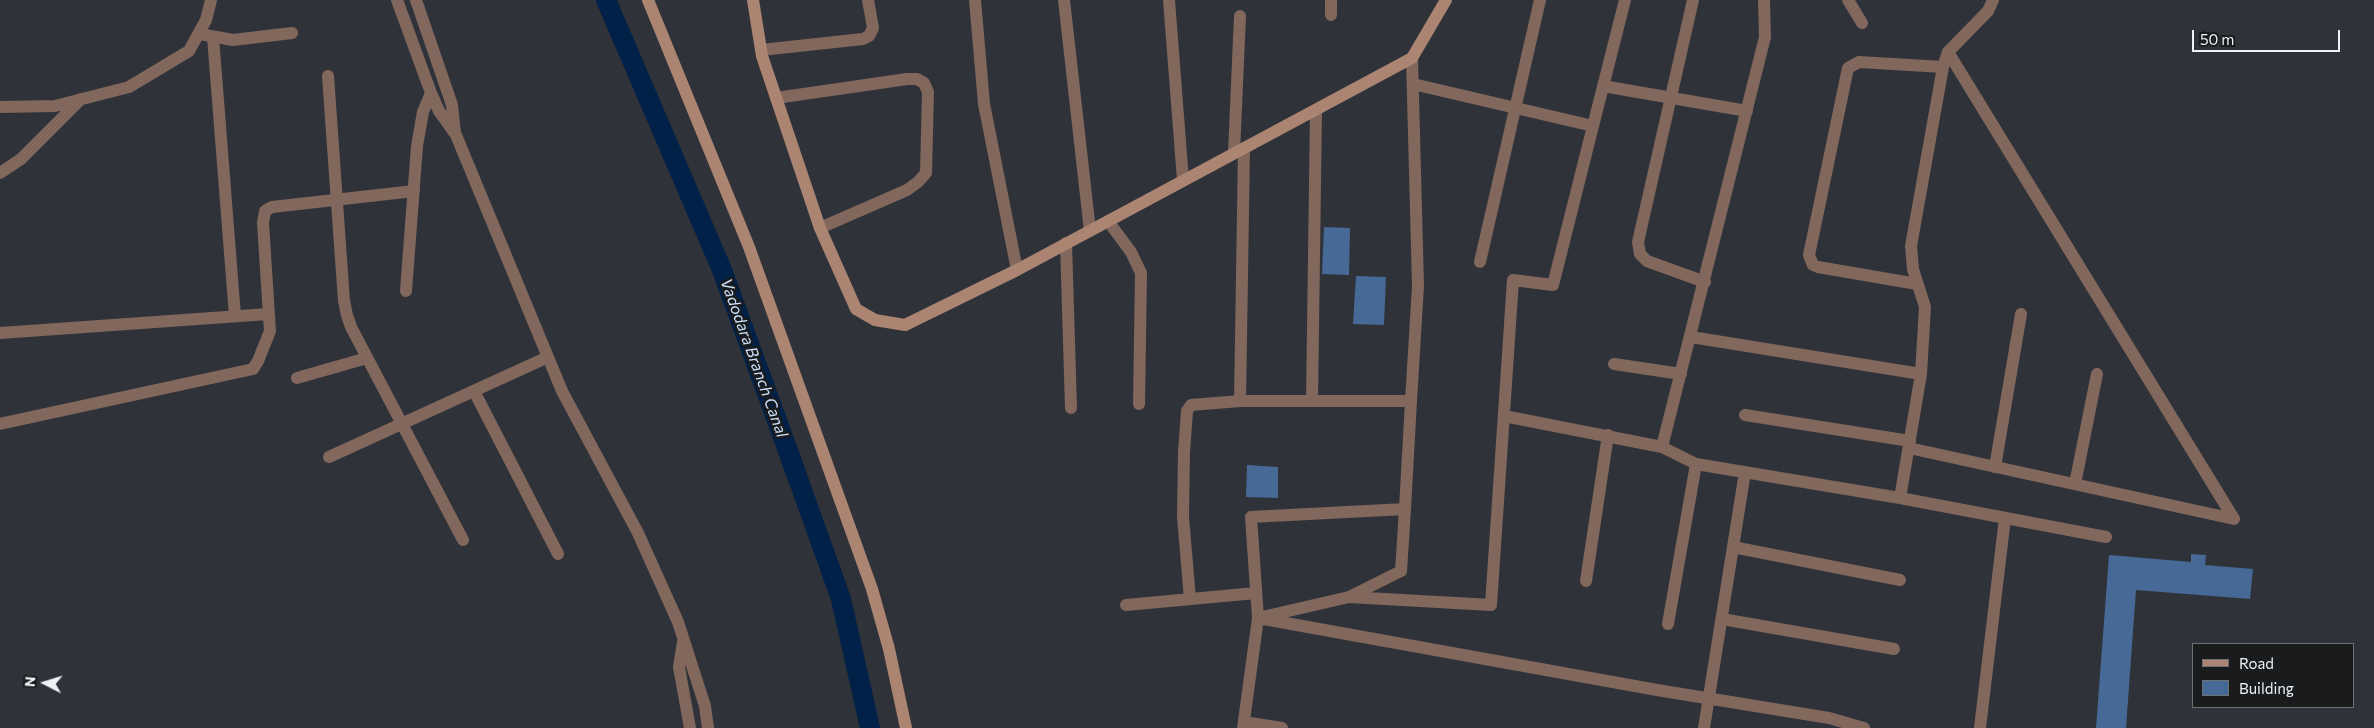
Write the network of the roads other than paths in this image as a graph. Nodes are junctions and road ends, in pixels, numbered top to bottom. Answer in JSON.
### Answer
{"nodes":[{"id":1,"x":211,"y":0,"type":"edge"},
{"id":2,"x":397,"y":0,"type":"edge"},
{"id":3,"x":416,"y":0,"type":"edge"},
{"id":4,"x":648,"y":0,"type":"edge"},
{"id":5,"x":753,"y":0,"type":"edge"},
{"id":6,"x":868,"y":0,"type":"edge"},
{"id":7,"x":975,"y":0,"type":"edge"},
{"id":8,"x":1064,"y":0,"type":"edge"},
{"id":9,"x":1169,"y":0,"type":"edge"},
{"id":10,"x":1331,"y":0,"type":"edge"},
{"id":11,"x":1446,"y":0,"type":"edge"},
{"id":12,"x":1540,"y":0,"type":"edge"},
{"id":13,"x":1625,"y":0,"type":"edge"},
{"id":14,"x":1693,"y":0,"type":"edge"},
{"id":15,"x":1764,"y":0,"type":"edge"},
{"id":16,"x":1848,"y":0,"type":"edge"},
{"id":17,"x":1993,"y":0,"type":"edge"},
{"id":18,"x":1331,"y":15,"type":"dead end"},
{"id":19,"x":1240,"y":16,"type":"dead end"},
{"id":20,"x":1862,"y":23,"type":"dead end"},
{"id":21,"x":199,"y":32,"type":"junction"},
{"id":22,"x":292,"y":33,"type":"dead end"},
{"id":23,"x":213,"y":37,"type":"junction"},
{"id":24,"x":761,"y":50,"type":"junction"},
{"id":25,"x":1948,"y":52,"type":"junction"},
{"id":26,"x":1412,"y":58,"type":"junction"},
{"id":27,"x":1943,"y":67,"type":"junction"},
{"id":28,"x":328,"y":76,"type":"dead end"},
{"id":29,"x":1413,"y":84,"type":"junction"},
{"id":30,"x":1603,"y":86,"type":"junction"},
{"id":31,"x":431,"y":93,"type":"junction"},
{"id":32,"x":776,"y":98,"type":"junction"},
{"id":33,"x":1672,"y":98,"type":"junction"},
{"id":34,"x":82,"y":99,"type":"junction"},
{"id":35,"x":0,"y":108,"type":"edge"},
{"id":36,"x":1516,"y":108,"type":"junction"},
{"id":37,"x":1316,"y":110,"type":"junction"},
{"id":38,"x":1747,"y":111,"type":"junction"},
{"id":39,"x":1593,"y":126,"type":"junction"},
{"id":40,"x":456,"y":135,"type":"junction"},
{"id":41,"x":1239,"y":151,"type":"junction"},
{"id":42,"x":0,"y":173,"type":"edge"},
{"id":43,"x":1183,"y":180,"type":"junction"},
{"id":44,"x":414,"y":191,"type":"junction"},
{"id":45,"x":337,"y":200,"type":"junction"},
{"id":46,"x":1108,"y":221,"type":"junction"},
{"id":47,"x":820,"y":228,"type":"junction"},
{"id":48,"x":1090,"y":231,"type":"junction"},
{"id":49,"x":1066,"y":244,"type":"junction"},
{"id":50,"x":1480,"y":262,"type":"dead end"},
{"id":51,"x":1017,"y":270,"type":"junction"},
{"id":52,"x":1705,"y":282,"type":"junction"},
{"id":53,"x":1917,"y":284,"type":"junction"},
{"id":54,"x":406,"y":291,"type":"dead end"},
{"id":55,"x":268,"y":314,"type":"junction"},
{"id":56,"x":2020,"y":314,"type":"dead end"},
{"id":57,"x":235,"y":316,"type":"junction"},
{"id":58,"x":0,"y":333,"type":"edge"},
{"id":59,"x":1691,"y":336,"type":"junction"},
{"id":60,"x":548,"y":357,"type":"junction"},
{"id":61,"x":367,"y":358,"type":"junction"},
{"id":62,"x":1614,"y":364,"type":"dead end"},
{"id":63,"x":1681,"y":374,"type":"junction"},
{"id":64,"x":1921,"y":374,"type":"junction"},
{"id":65,"x":2097,"y":374,"type":"dead end"},
{"id":66,"x":297,"y":378,"type":"dead end"},
{"id":67,"x":474,"y":391,"type":"junction"},
{"id":68,"x":1240,"y":401,"type":"junction"},
{"id":69,"x":1312,"y":401,"type":"junction"},
{"id":70,"x":1411,"y":401,"type":"junction"},
{"id":71,"x":1139,"y":404,"type":"dead end"},
{"id":72,"x":1071,"y":408,"type":"dead end"},
{"id":73,"x":1745,"y":414,"type":"dead end"},
{"id":74,"x":1504,"y":416,"type":"junction"},
{"id":75,"x":403,"y":423,"type":"junction"},
{"id":76,"x":0,"y":424,"type":"edge"},
{"id":77,"x":1608,"y":435,"type":"junction"},
{"id":78,"x":1910,"y":444,"type":"junction"},
{"id":79,"x":1662,"y":447,"type":"junction"},
{"id":80,"x":329,"y":457,"type":"dead end"},
{"id":81,"x":1696,"y":464,"type":"junction"},
{"id":82,"x":1995,"y":466,"type":"junction"},
{"id":83,"x":1745,"y":472,"type":"junction"},
{"id":84,"x":2075,"y":484,"type":"junction"},
{"id":85,"x":1900,"y":498,"type":"junction"},
{"id":86,"x":1405,"y":509,"type":"junction"},
{"id":87,"x":2005,"y":518,"type":"junction"},
{"id":88,"x":2106,"y":537,"type":"dead end"},
{"id":89,"x":464,"y":540,"type":"dead end"},
{"id":90,"x":1733,"y":547,"type":"junction"},
{"id":91,"x":558,"y":554,"type":"dead end"},
{"id":92,"x":1900,"y":580,"type":"dead end"},
{"id":93,"x":1586,"y":581,"type":"dead end"},
{"id":94,"x":1256,"y":593,"type":"junction"},
{"id":95,"x":1349,"y":598,"type":"junction"},
{"id":96,"x":1190,"y":599,"type":"junction"},
{"id":97,"x":1126,"y":605,"type":"dead end"},
{"id":98,"x":1258,"y":618,"type":"junction"},
{"id":99,"x":1722,"y":619,"type":"junction"},
{"id":100,"x":1668,"y":624,"type":"dead end"},
{"id":101,"x":683,"y":639,"type":"junction"},
{"id":102,"x":1894,"y":649,"type":"dead end"},
{"id":103,"x":1710,"y":699,"type":"junction"},
{"id":104,"x":1243,"y":725,"type":"edge"},
{"id":105,"x":690,"y":728,"type":"edge"},
{"id":106,"x":708,"y":728,"type":"edge"},
{"id":107,"x":906,"y":728,"type":"edge"},
{"id":108,"x":1282,"y":728,"type":"edge"},
{"id":109,"x":1704,"y":728,"type":"edge"},
{"id":110,"x":1864,"y":728,"type":"edge"},
{"id":111,"x":1980,"y":728,"type":"edge"}],
"edges":[{"from":1,"to":21,"type":"street"},
{"from":2,"to":31,"type":"street"},
{"from":3,"to":40,"type":"street"},
{"from":4,"to":107,"type":"street"},
{"from":5,"to":24,"type":"street"},
{"from":6,"to":24,"type":"street"},
{"from":7,"to":51,"type":"street"},
{"from":8,"to":48,"type":"street"},
{"from":9,"to":43,"type":"street"},
{"from":10,"to":18,"type":"street"},
{"from":11,"to":26,"type":"street"},
{"from":12,"to":36,"type":"street"},
{"from":13,"to":30,"type":"street"},
{"from":14,"to":33,"type":"street"},
{"from":15,"to":38,"type":"street"},
{"from":16,"to":20,"type":"street"},
{"from":17,"to":25,"type":"street"},
{"from":19,"to":41,"type":"street"},
{"from":21,"to":23,"type":"street"},
{"from":21,"to":34,"type":"street"},
{"from":22,"to":23,"type":"street"},
{"from":23,"to":57,"type":"street"},
{"from":24,"to":32,"type":"street"},
{"from":25,"to":27,"type":"street"},
{"from":25,"to":84,"type":"street"},
{"from":26,"to":29,"type":"street"},
{"from":26,"to":37,"type":"street"},
{"from":27,"to":53,"type":"street"},
{"from":27,"to":53,"type":"street"},
{"from":28,"to":45,"type":"street"},
{"from":29,"to":36,"type":"street"},
{"from":29,"to":70,"type":"street"},
{"from":30,"to":33,"type":"street"},
{"from":30,"to":39,"type":"street"},
{"from":31,"to":40,"type":"street"},
{"from":31,"to":44,"type":"street"},
{"from":32,"to":47,"type":"street"},
{"from":32,"to":47,"type":"street"},
{"from":33,"to":38,"type":"street"},
{"from":33,"to":52,"type":"street"},
{"from":34,"to":35,"type":"street"},
{"from":34,"to":42,"type":"street"},
{"from":36,"to":39,"type":"street"},
{"from":36,"to":50,"type":"street"},
{"from":37,"to":41,"type":"street"},
{"from":37,"to":69,"type":"street"},
{"from":38,"to":52,"type":"street"},
{"from":39,"to":74,"type":"street"},
{"from":40,"to":60,"type":"street"},
{"from":41,"to":43,"type":"street"},
{"from":41,"to":68,"type":"street"},
{"from":43,"to":46,"type":"street"},
{"from":44,"to":45,"type":"street"},
{"from":44,"to":54,"type":"street"},
{"from":45,"to":55,"type":"street"},
{"from":45,"to":61,"type":"street"},
{"from":46,"to":48,"type":"street"},
{"from":46,"to":71,"type":"street"},
{"from":47,"to":51,"type":"street"},
{"from":48,"to":49,"type":"street"},
{"from":49,"to":51,"type":"street"},
{"from":49,"to":72,"type":"street"},
{"from":52,"to":59,"type":"street"},
{"from":53,"to":64,"type":"street"},
{"from":55,"to":57,"type":"street"},
{"from":55,"to":76,"type":"street"},
{"from":56,"to":82,"type":"street"},
{"from":57,"to":58,"type":"street"},
{"from":59,"to":63,"type":"street"},
{"from":59,"to":64,"type":"street"},
{"from":60,"to":67,"type":"street"},
{"from":60,"to":101,"type":"street"},
{"from":61,"to":66,"type":"street"},
{"from":61,"to":75,"type":"street"},
{"from":62,"to":63,"type":"street"},
{"from":63,"to":79,"type":"street"},
{"from":64,"to":78,"type":"street"},
{"from":65,"to":84,"type":"street"},
{"from":67,"to":75,"type":"street"},
{"from":67,"to":91,"type":"street"},
{"from":68,"to":69,"type":"street"},
{"from":68,"to":96,"type":"street"},
{"from":69,"to":70,"type":"street"},
{"from":70,"to":86,"type":"street"},
{"from":73,"to":78,"type":"street"},
{"from":74,"to":77,"type":"street"},
{"from":74,"to":95,"type":"street"},
{"from":75,"to":80,"type":"street"},
{"from":75,"to":89,"type":"street"},
{"from":77,"to":79,"type":"street"},
{"from":77,"to":93,"type":"street"},
{"from":78,"to":82,"type":"street"},
{"from":78,"to":85,"type":"street"},
{"from":79,"to":81,"type":"street"},
{"from":81,"to":83,"type":"street"},
{"from":81,"to":100,"type":"street"},
{"from":82,"to":84,"type":"street"},
{"from":83,"to":85,"type":"street"},
{"from":83,"to":90,"type":"street"},
{"from":85,"to":87,"type":"street"},
{"from":86,"to":94,"type":"street"},
{"from":86,"to":95,"type":"street"},
{"from":87,"to":88,"type":"street"},
{"from":87,"to":111,"type":"street"},
{"from":90,"to":92,"type":"street"},
{"from":90,"to":99,"type":"street"},
{"from":94,"to":96,"type":"street"},
{"from":94,"to":98,"type":"street"},
{"from":95,"to":98,"type":"street"},
{"from":96,"to":97,"type":"street"},
{"from":98,"to":103,"type":"street"},
{"from":98,"to":104,"type":"street"},
{"from":99,"to":102,"type":"street"},
{"from":99,"to":103,"type":"street"},
{"from":101,"to":105,"type":"street"},
{"from":101,"to":106,"type":"street"},
{"from":103,"to":109,"type":"street"},
{"from":103,"to":110,"type":"street"},
{"from":104,"to":108,"type":"street"}]}
